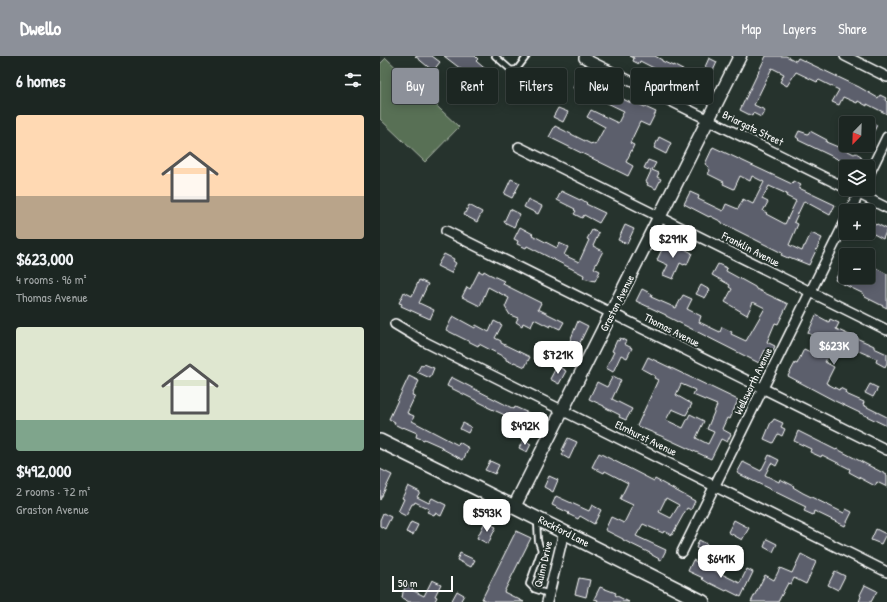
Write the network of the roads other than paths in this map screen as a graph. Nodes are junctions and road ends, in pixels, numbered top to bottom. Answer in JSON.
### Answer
{"nodes":[{"id":1,"x":495,"y":56,"type":"edge"},
{"id":2,"x":527,"y":56,"type":"edge"},
{"id":3,"x":740,"y":56,"type":"edge"},
{"id":4,"x":845,"y":56,"type":"edge"},
{"id":5,"x":584,"y":58,"type":"dead end"},
{"id":6,"x":887,"y":77,"type":"edge"},
{"id":7,"x":709,"y":120,"type":"junction"},
{"id":8,"x":887,"y":137,"type":"edge"},
{"id":9,"x":519,"y":147,"type":"dead end"},
{"id":10,"x":875,"y":162,"type":"edge"},
{"id":11,"x":839,"y":185,"type":"edge"},
{"id":12,"x":867,"y":196,"type":"edge"},
{"id":13,"x":887,"y":208,"type":"edge"},
{"id":14,"x":661,"y":216,"type":"junction"},
{"id":15,"x":446,"y":231,"type":"dead end"},
{"id":16,"x":839,"y":234,"type":"edge"},
{"id":17,"x":810,"y":292,"type":"junction"},
{"id":18,"x":612,"y":314,"type":"junction"},
{"id":19,"x":395,"y":324,"type":"dead end"},
{"id":20,"x":887,"y":330,"type":"edge"},
{"id":21,"x":762,"y":389,"type":"junction"},
{"id":22,"x":563,"y":410,"type":"junction"},
{"id":23,"x":380,"y":441,"type":"edge"},
{"id":24,"x":887,"y":450,"type":"edge"},
{"id":25,"x":715,"y":486,"type":"junction"},
{"id":26,"x":514,"y":507,"type":"junction"},
{"id":27,"x":536,"y":518,"type":"junction"},
{"id":28,"x":564,"y":532,"type":"junction"},
{"id":29,"x":682,"y":552,"type":"dead end"},
{"id":30,"x":887,"y":572,"type":"edge"},
{"id":31,"x":548,"y":598,"type":"edge"},
{"id":32,"x":703,"y":602,"type":"edge"}],
"edges":[{"from":1,"to":2,"type":"lane"},
{"from":3,"to":7,"type":"street","name":"Graston Avenue"},
{"from":4,"to":6,"type":"street"},
{"from":5,"to":7,"type":"street","name":"Briargate Street"},
{"from":7,"to":11,"type":"street","name":"Briargate Street"},
{"from":7,"to":14,"type":"street","name":"Graston Avenue"},
{"from":8,"to":10,"type":"street"},
{"from":9,"to":14,"type":"street","name":"Franklin Avenue"},
{"from":12,"to":13,"type":"street"},
{"from":14,"to":17,"type":"street","name":"Franklin Avenue"},
{"from":14,"to":18,"type":"street","name":"Graston Avenue"},
{"from":15,"to":18,"type":"street","name":"Thomas Avenue"},
{"from":16,"to":17,"type":"street","name":"Wellsworth Avenue"},
{"from":17,"to":20,"type":"street","name":"Franklin Avenue"},
{"from":17,"to":21,"type":"street","name":"Wellsworth Avenue"},
{"from":18,"to":21,"type":"street","name":"Thomas Avenue"},
{"from":18,"to":22,"type":"street","name":"Graston Avenue"},
{"from":19,"to":22,"type":"street","name":"Elmhurst Avenue"},
{"from":21,"to":24,"type":"street","name":"Thomas Avenue"},
{"from":21,"to":25,"type":"street","name":"Wellsworth Avenue"},
{"from":22,"to":25,"type":"street","name":"Elmhurst Avenue"},
{"from":22,"to":26,"type":"street","name":"Graston Avenue"},
{"from":23,"to":26,"type":"main road","name":"Rockford Lane"},
{"from":25,"to":29,"type":"street","name":"Wellsworth Avenue"},
{"from":25,"to":30,"type":"street","name":"Elmhurst Avenue"},
{"from":26,"to":27,"type":"main road","name":"Rockford Lane"},
{"from":27,"to":28,"type":"main road","name":"Rockford Lane"},
{"from":27,"to":31,"type":"lane"},
{"from":28,"to":31,"type":"street","name":"Quinn Drive"},
{"from":28,"to":32,"type":"main road","name":"Rockford Lane"}]}
